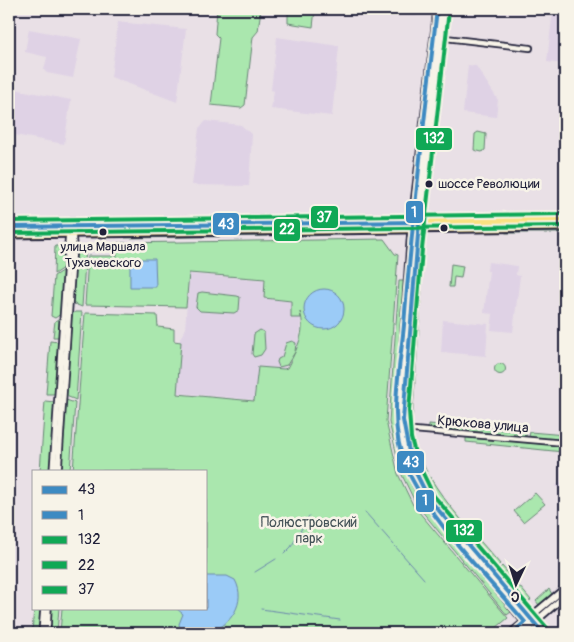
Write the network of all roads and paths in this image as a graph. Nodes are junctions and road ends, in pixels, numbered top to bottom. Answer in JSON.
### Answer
{"nodes":[{"id":1,"x":436,"y":9,"type":"edge"},
{"id":2,"x":443,"y":9,"type":"edge"},
{"id":3,"x":436,"y":37,"type":"junction"},
{"id":4,"x":530,"y":48,"type":"dead end"},
{"id":5,"x":565,"y":220,"type":"edge"},
{"id":6,"x":415,"y":226,"type":"junction"},
{"id":7,"x":9,"y":227,"type":"edge"},
{"id":8,"x":565,"y":227,"type":"edge"},
{"id":9,"x":71,"y":231,"type":"junction"},
{"id":10,"x":9,"y":234,"type":"edge"},
{"id":11,"x":401,"y":429,"type":"junction"},
{"id":12,"x":565,"y":443,"type":"edge"},
{"id":13,"x":54,"y":470,"type":"edge"},
{"id":14,"x":58,"y":470,"type":"edge"},
{"id":15,"x":565,"y":588,"type":"edge"},
{"id":16,"x":565,"y":596,"type":"edge"},
{"id":17,"x":44,"y":610,"type":"edge"},
{"id":18,"x":48,"y":610,"type":"edge"},
{"id":19,"x":527,"y":620,"type":"junction"},
{"id":20,"x":531,"y":625,"type":"junction"},
{"id":21,"x":42,"y":633,"type":"edge"},
{"id":22,"x":47,"y":633,"type":"edge"},
{"id":23,"x":511,"y":633,"type":"edge"},
{"id":24,"x":522,"y":633,"type":"edge"},
{"id":25,"x":534,"y":633,"type":"edge"},
{"id":26,"x":543,"y":633,"type":"edge"}],
"edges":[{"from":1,"to":3,"type":"street"},
{"from":2,"to":3,"type":"street"},
{"from":3,"to":4,"type":"street"},
{"from":3,"to":6,"type":"street"},
{"from":5,"to":6,"type":"main road"},
{"from":6,"to":8,"type":"main road"},
{"from":6,"to":9,"type":"main road"},
{"from":6,"to":11,"type":"street"},
{"from":7,"to":9,"type":"main road"},
{"from":9,"to":10,"type":"main road"},
{"from":9,"to":13,"type":"street"},
{"from":9,"to":14,"type":"street"},
{"from":11,"to":12,"type":"street","name":"Крюкова улица"},
{"from":11,"to":19,"type":"street"},
{"from":15,"to":19,"type":"street"},
{"from":16,"to":20,"type":"street"},
{"from":17,"to":21,"type":"street"},
{"from":18,"to":22,"type":"street"},
{"from":19,"to":20,"type":"street"},
{"from":19,"to":23,"type":"street"},
{"from":20,"to":24,"type":"street"},
{"from":20,"to":25,"type":"street"},
{"from":20,"to":26,"type":"street"}]}
